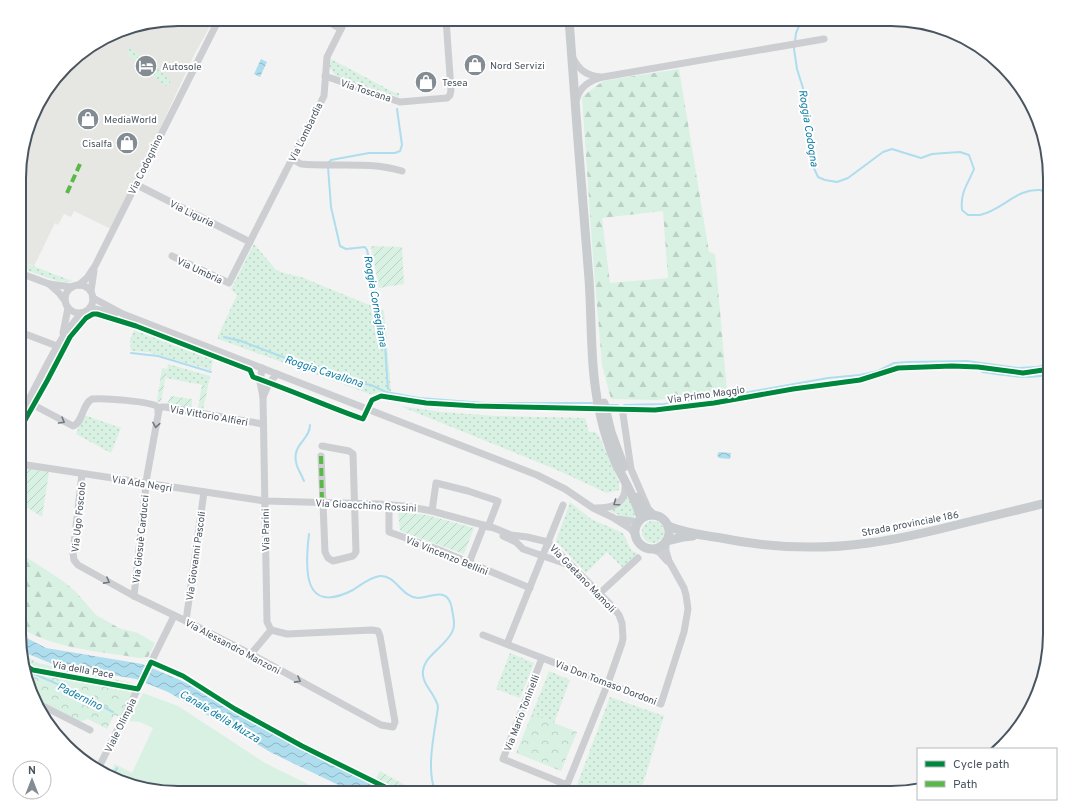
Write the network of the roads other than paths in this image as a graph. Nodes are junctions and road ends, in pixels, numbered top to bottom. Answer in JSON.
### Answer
{"nodes":[{"id":1,"x":215,"y":26,"type":"edge"},
{"id":2,"x":336,"y":26,"type":"edge"},
{"id":3,"x":342,"y":26,"type":"edge"},
{"id":4,"x":446,"y":26,"type":"edge"},
{"id":5,"x":570,"y":26,"type":"edge"},
{"id":6,"x":341,"y":29,"type":"junction"},
{"id":7,"x":824,"y":39,"type":"dead end"},
{"id":8,"x":572,"y":55,"type":"junction"},
{"id":9,"x":325,"y":76,"type":"junction"},
{"id":10,"x":603,"y":77,"type":"junction"},
{"id":11,"x":575,"y":104,"type":"junction"},
{"id":12,"x":292,"y":159,"type":"junction"},
{"id":13,"x":402,"y":171,"type":"dead end"},
{"id":14,"x":135,"y":184,"type":"junction"},
{"id":15,"x":250,"y":242,"type":"junction"},
{"id":16,"x":172,"y":256,"type":"dead end"},
{"id":17,"x":95,"y":266,"type":"junction"},
{"id":18,"x":26,"y":275,"type":"edge"},
{"id":19,"x":49,"y":284,"type":"junction"},
{"id":20,"x":75,"y":286,"type":"junction"},
{"id":21,"x":92,"y":295,"type":"junction"},
{"id":22,"x":67,"y":304,"type":"junction"},
{"id":23,"x":90,"y":308,"type":"junction"},
{"id":24,"x":82,"y":313,"type":"junction"},
{"id":25,"x":123,"y":314,"type":"junction"},
{"id":26,"x":26,"y":334,"type":"edge"},
{"id":27,"x":62,"y":338,"type":"junction"},
{"id":28,"x":57,"y":346,"type":"junction"},
{"id":29,"x":593,"y":347,"type":"junction"},
{"id":30,"x":262,"y":368,"type":"junction"},
{"id":31,"x":1043,"y":370,"type":"edge"},
{"id":32,"x":277,"y":374,"type":"junction"},
{"id":33,"x":263,"y":397,"type":"junction"},
{"id":34,"x":28,"y":402,"type":"junction"},
{"id":35,"x":26,"y":406,"type":"edge"},
{"id":36,"x":158,"y":412,"type":"junction"},
{"id":37,"x":263,"y":424,"type":"junction"},
{"id":38,"x":322,"y":446,"type":"dead end"},
{"id":39,"x":321,"y":456,"type":"dead end"},
{"id":40,"x":26,"y":465,"type":"edge"},
{"id":41,"x":82,"y":474,"type":"junction"},
{"id":42,"x":625,"y":482,"type":"junction"},
{"id":43,"x":146,"y":483,"type":"junction"},
{"id":44,"x":204,"y":492,"type":"junction"},
{"id":45,"x":265,"y":501,"type":"junction"},
{"id":46,"x":322,"y":503,"type":"junction"},
{"id":47,"x":355,"y":504,"type":"junction"},
{"id":48,"x":563,"y":504,"type":"dead end"},
{"id":49,"x":1043,"y":504,"type":"edge"},
{"id":50,"x":389,"y":505,"type":"junction"},
{"id":51,"x":593,"y":508,"type":"junction"},
{"id":52,"x":432,"y":511,"type":"junction"},
{"id":53,"x":651,"y":513,"type":"junction"},
{"id":54,"x":612,"y":517,"type":"junction"},
{"id":55,"x":639,"y":520,"type":"junction"},
{"id":56,"x":486,"y":526,"type":"junction"},
{"id":57,"x":668,"y":526,"type":"junction"},
{"id":58,"x":635,"y":535,"type":"junction"},
{"id":59,"x":700,"y":535,"type":"junction"},
{"id":60,"x":666,"y":541,"type":"junction"},
{"id":61,"x":548,"y":542,"type":"junction"},
{"id":62,"x":650,"y":548,"type":"junction"},
{"id":63,"x":542,"y":557,"type":"junction"},
{"id":64,"x":638,"y":558,"type":"dead end"},
{"id":65,"x":74,"y":560,"type":"joint"},
{"id":66,"x":469,"y":563,"type":"junction"},
{"id":67,"x":672,"y":565,"type":"junction"},
{"id":68,"x":574,"y":567,"type":"junction"},
{"id":69,"x":530,"y":588,"type":"junction"},
{"id":70,"x":600,"y":593,"type":"junction"},
{"id":71,"x":134,"y":596,"type":"junction"},
{"id":72,"x":174,"y":616,"type":"junction"},
{"id":73,"x":186,"y":621,"type":"junction"},
{"id":74,"x":271,"y":630,"type":"junction"},
{"id":75,"x":483,"y":634,"type":"dead end"},
{"id":76,"x":507,"y":644,"type":"junction"},
{"id":77,"x":251,"y":654,"type":"junction"},
{"id":78,"x":542,"y":658,"type":"junction"},
{"id":79,"x":30,"y":668,"type":"edge"},
{"id":80,"x":608,"y":683,"type":"junction"},
{"id":81,"x":139,"y":687,"type":"junction"},
{"id":82,"x":45,"y":707,"type":"edge"},
{"id":83,"x":90,"y":730,"type":"dead end"},
{"id":84,"x":100,"y":765,"type":"edge"}],
"edges":[{"from":1,"to":14,"type":"street","name":"Via Codognino"},
{"from":2,"to":6,"type":"street"},
{"from":3,"to":6,"type":"street","name":"Via Lombardia"},
{"from":4,"to":9,"type":"street","name":"Via Toscana"},
{"from":5,"to":8,"type":"main road"},
{"from":6,"to":9,"type":"street","name":"Via Lombardia"},
{"from":7,"to":10,"type":"street"},
{"from":8,"to":10,"type":"street"},
{"from":8,"to":11,"type":"main road"},
{"from":9,"to":12,"type":"street","name":"Via Lombardia"},
{"from":10,"to":11,"type":"street"},
{"from":11,"to":29,"type":"main road"},
{"from":12,"to":13,"type":"street"},
{"from":12,"to":15,"type":"street","name":"Via Lombardia"},
{"from":14,"to":15,"type":"street","name":"Via Liguria"},
{"from":14,"to":17,"type":"street","name":"Via Codognino"},
{"from":15,"to":16,"type":"street","name":"Via Umbria"},
{"from":17,"to":20,"type":"street","name":"Via Codognino"},
{"from":17,"to":21,"type":"street","name":"Via Codognino"},
{"from":18,"to":19,"type":"street"},
{"from":19,"to":20,"type":"street"},
{"from":19,"to":22,"type":"street"},
{"from":20,"to":21,"type":"street"},
{"from":20,"to":22,"type":"street"},
{"from":21,"to":23,"type":"street"},
{"from":21,"to":25,"type":"street"},
{"from":22,"to":24,"type":"street"},
{"from":22,"to":27,"type":"street"},
{"from":23,"to":24,"type":"street"},
{"from":23,"to":25,"type":"street"},
{"from":24,"to":27,"type":"street"},
{"from":25,"to":30,"type":"street"},
{"from":26,"to":28,"type":"street"},
{"from":27,"to":28,"type":"street"},
{"from":28,"to":34,"type":"street"},
{"from":29,"to":42,"type":"main road"},
{"from":29,"to":53,"type":"main road"},
{"from":30,"to":32,"type":"street"},
{"from":30,"to":33,"type":"street","name":"Via Parini"},
{"from":31,"to":53,"type":"street","name":"Via Primo Maggio"},
{"from":32,"to":33,"type":"street","name":"Via Parini"},
{"from":32,"to":51,"type":"street"},
{"from":33,"to":37,"type":"street","name":"Via Parini"},
{"from":34,"to":35,"type":"street"},
{"from":34,"to":36,"type":"street","one_way":true},
{"from":36,"to":37,"type":"street","name":"Via Vittorio Alfieri"},
{"from":36,"to":43,"type":"street","name":"Via Vittorio Alfieri","one_way":true},
{"from":37,"to":45,"type":"street","name":"Via Parini"},
{"from":38,"to":47,"type":"street"},
{"from":39,"to":46,"type":"street"},
{"from":40,"to":41,"type":"street","name":"Via Ada Negri"},
{"from":41,"to":43,"type":"street","name":"Via Ada Negri"},
{"from":41,"to":65,"type":"street","name":"Via Ugo Foscolo"},
{"from":42,"to":51,"type":"street","one_way":true},
{"from":42,"to":55,"type":"main road"},
{"from":43,"to":44,"type":"street","name":"Via Ada Negri"},
{"from":43,"to":71,"type":"street","name":"Via Giosuè Carducci"},
{"from":44,"to":45,"type":"street","name":"Via Ada Negri"},
{"from":44,"to":73,"type":"street","name":"Via Giovanni Pascoli"},
{"from":45,"to":46,"type":"street","name":"Via Gioacchino Rossini"},
{"from":45,"to":74,"type":"street","name":"Via Parini"},
{"from":46,"to":47,"type":"street","name":"Via Gioacchino Rossini"},
{"from":46,"to":47,"type":"street"},
{"from":47,"to":50,"type":"street","name":"Via Gioacchino Rossini"},
{"from":48,"to":61,"type":"street"},
{"from":49,"to":59,"type":"main road","name":"Strada provinciale 186"},
{"from":50,"to":52,"type":"street","name":"Via Gioacchino Rossini"},
{"from":50,"to":66,"type":"street","name":"Via Vincenzo Bellini"},
{"from":51,"to":54,"type":"street"},
{"from":52,"to":56,"type":"street","name":"Via Gioacchino Rossini"},
{"from":52,"to":56,"type":"street"},
{"from":53,"to":55,"type":"main road"},
{"from":53,"to":57,"type":"main road"},
{"from":54,"to":55,"type":"street"},
{"from":54,"to":58,"type":"street"},
{"from":55,"to":58,"type":"main road"},
{"from":56,"to":61,"type":"street","name":"Via Gioacchino Rossini"},
{"from":56,"to":63,"type":"street","name":"Via Gioacchino Rossini"},
{"from":56,"to":66,"type":"street"},
{"from":57,"to":59,"type":"main road"},
{"from":57,"to":60,"type":"main road"},
{"from":58,"to":62,"type":"main road"},
{"from":59,"to":60,"type":"main road"},
{"from":60,"to":62,"type":"main road"},
{"from":60,"to":67,"type":"street","name":"Via Don Tomaso Dordoni"},
{"from":61,"to":63,"type":"street"},
{"from":61,"to":68,"type":"street","name":"Via Gaetano Mamoli"},
{"from":62,"to":67,"type":"street","name":"Via Don Tomaso Dordoni"},
{"from":63,"to":68,"type":"street","name":"Via Gioacchino Rossini"},
{"from":63,"to":69,"type":"street"},
{"from":64,"to":70,"type":"street"},
{"from":65,"to":71,"type":"street","name":"Via Alessandro Manzoni","one_way":true},
{"from":66,"to":69,"type":"street","name":"Via Vincenzo Bellini"},
{"from":67,"to":80,"type":"street","name":"Via Don Tomaso Dordoni"},
{"from":68,"to":70,"type":"street","name":"Via Gaetano Mamoli"},
{"from":69,"to":76,"type":"street"},
{"from":70,"to":80,"type":"street","name":"Via Gaetano Mamoli"},
{"from":71,"to":72,"type":"street","name":"Via Alessandro Manzoni"},
{"from":72,"to":73,"type":"street","name":"Via Alessandro Manzoni"},
{"from":72,"to":81,"type":"street","name":"Viale Olimpia"},
{"from":73,"to":77,"type":"street","name":"Via Alessandro Manzoni"},
{"from":74,"to":77,"type":"street"},
{"from":77,"to":74,"type":"street","name":"Via Alessandro Manzoni","one_way":true},
{"from":75,"to":76,"type":"street","name":"Via Don Tomaso Dordoni"},
{"from":76,"to":78,"type":"street","name":"Via Don Tomaso Dordoni"},
{"from":78,"to":80,"type":"street","name":"Via Don Tomaso Dordoni"},
{"from":78,"to":80,"type":"street","name":"Via Mario Toninelli"},
{"from":79,"to":81,"type":"street","name":"Via della Pace"},
{"from":81,"to":84,"type":"street","name":"Viale Olimpia"},
{"from":82,"to":83,"type":"street"}]}
